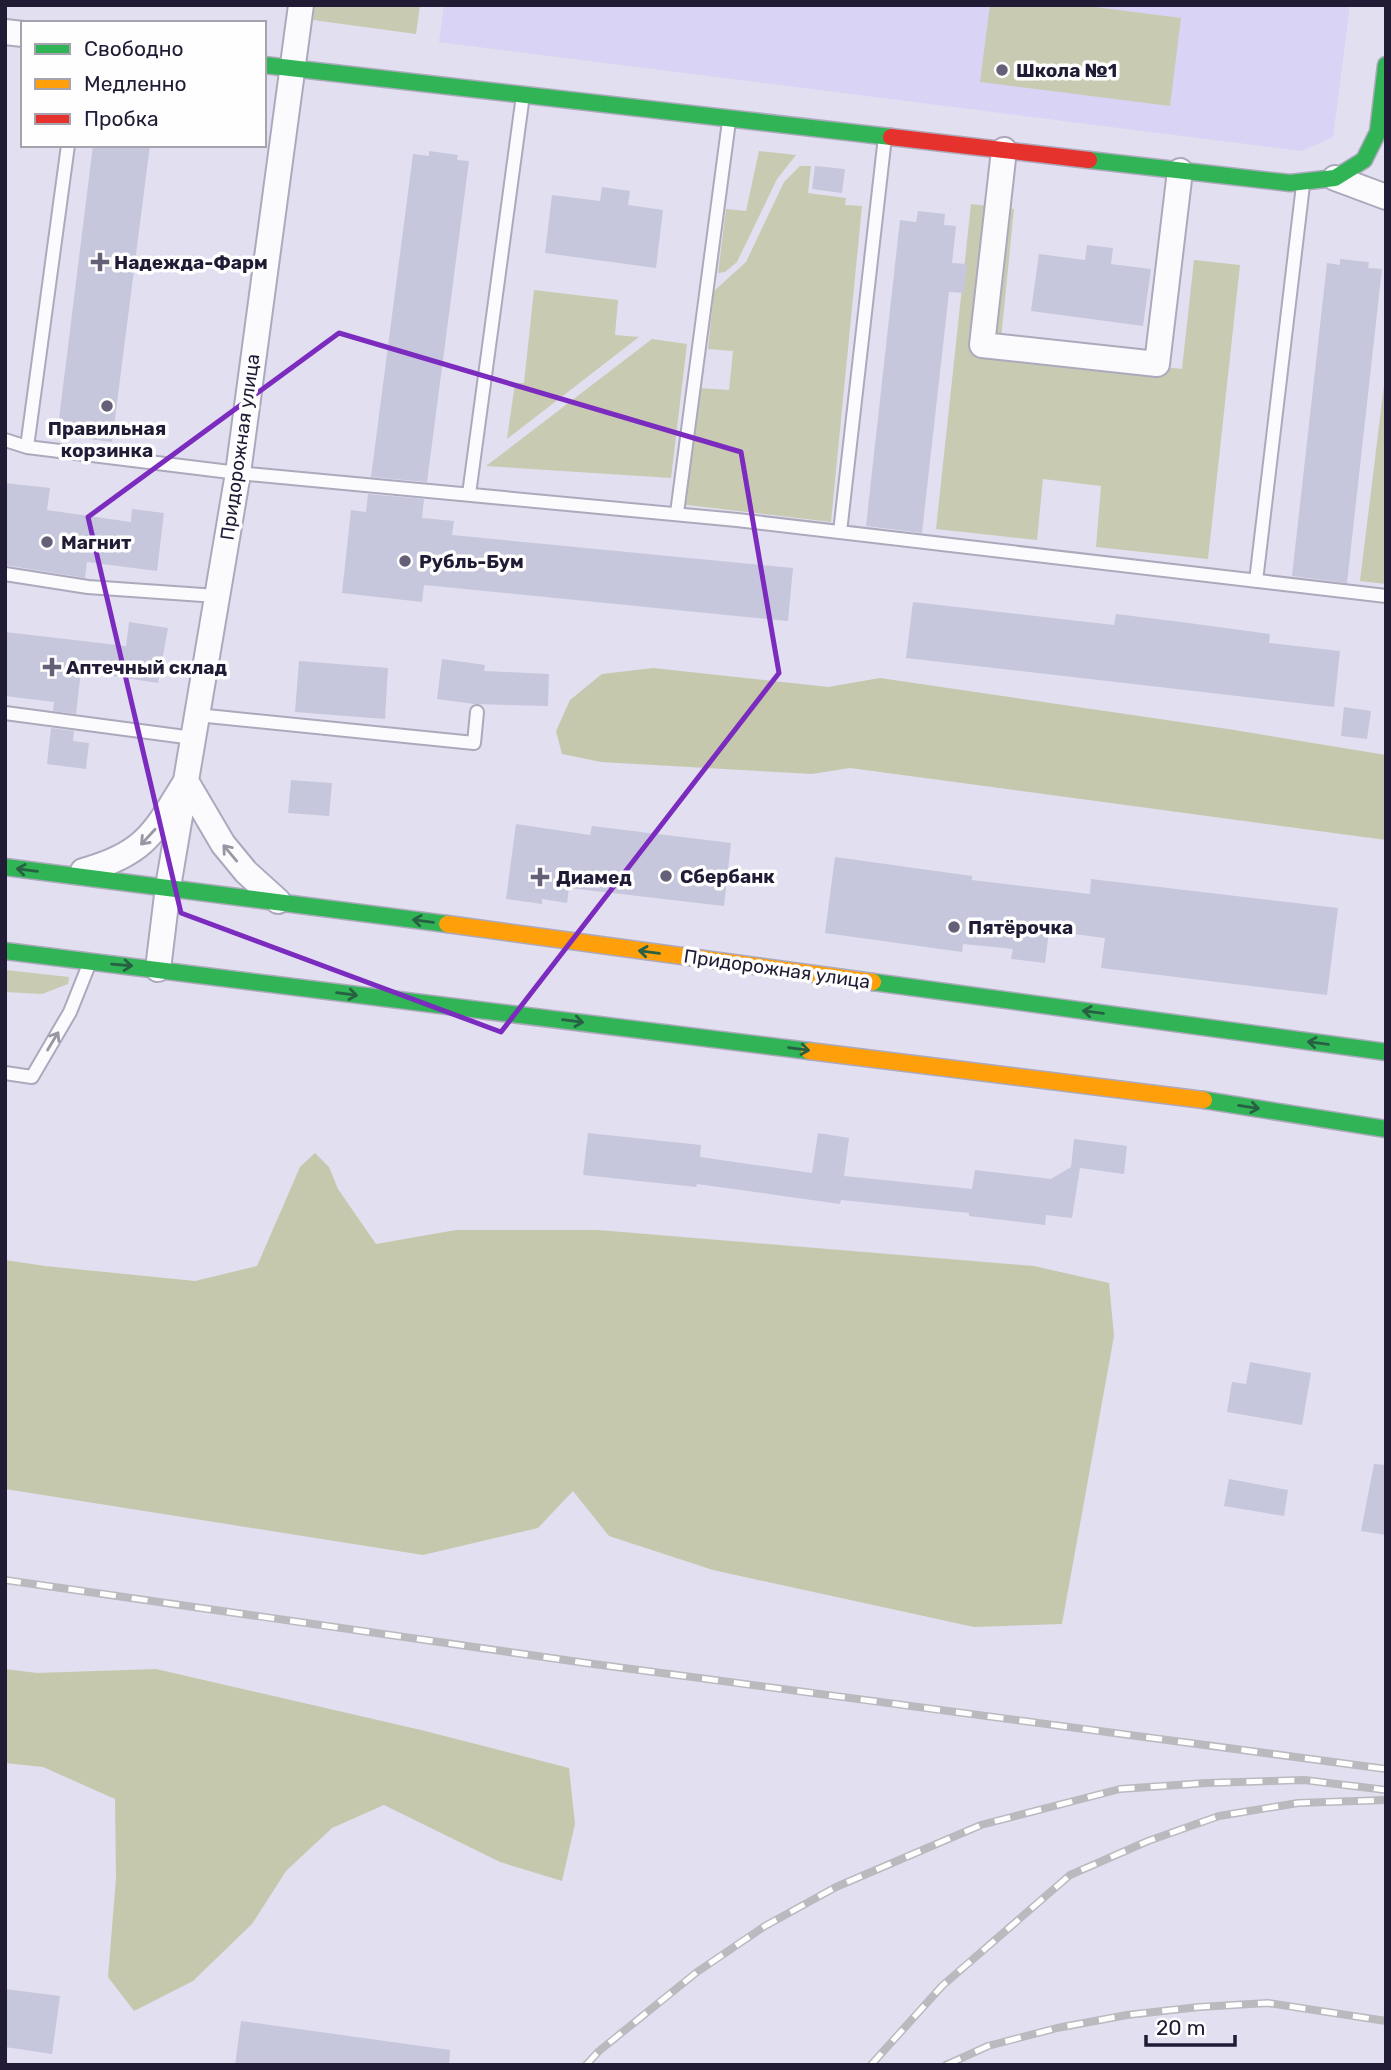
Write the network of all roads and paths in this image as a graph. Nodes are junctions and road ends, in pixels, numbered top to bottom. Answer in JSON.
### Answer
{"nodes":[{"id":1,"x":301,"y":5,"type":"edge"},
{"id":2,"x":266,"y":65,"type":"edge"},
{"id":3,"x":1386,"y":65,"type":"edge"},
{"id":4,"x":293,"y":69,"type":"junction"},
{"id":5,"x":523,"y":95,"type":"junction"},
{"id":6,"x":729,"y":119,"type":"junction"},
{"id":7,"x":885,"y":137,"type":"junction"},
{"id":8,"x":68,"y":147,"type":"edge"},
{"id":9,"x":1004,"y":150,"type":"junction"},
{"id":10,"x":1180,"y":171,"type":"junction"},
{"id":11,"x":1335,"y":178,"type":"junction"},
{"id":12,"x":1303,"y":182,"type":"junction"},
{"id":13,"x":1386,"y":197,"type":"edge"},
{"id":14,"x":5,"y":440,"type":"edge"},
{"id":15,"x":27,"y":447,"type":"junction"},
{"id":16,"x":238,"y":473,"type":"junction"},
{"id":17,"x":468,"y":494,"type":"junction"},
{"id":18,"x":677,"y":513,"type":"junction"},
{"id":19,"x":840,"y":532,"type":"junction"},
{"id":20,"x":5,"y":574,"type":"edge"},
{"id":21,"x":1256,"y":581,"type":"junction"},
{"id":22,"x":218,"y":596,"type":"junction"},
{"id":23,"x":1386,"y":596,"type":"edge"},
{"id":24,"x":477,"y":712,"type":"dead end"},
{"id":25,"x":5,"y":713,"type":"edge"},
{"id":26,"x":195,"y":726,"type":"junction"},
{"id":27,"x":186,"y":781,"type":"junction"},
{"id":28,"x":5,"y":867,"type":"edge"},
{"id":29,"x":71,"y":875,"type":"junction"},
{"id":30,"x":168,"y":887,"type":"junction"},
{"id":31,"x":278,"y":902,"type":"junction"},
{"id":32,"x":5,"y":951,"type":"edge"},
{"id":33,"x":90,"y":962,"type":"junction"},
{"id":34,"x":158,"y":969,"type":"junction"},
{"id":35,"x":1386,"y":1052,"type":"edge"},
{"id":36,"x":5,"y":1073,"type":"edge"},
{"id":37,"x":1386,"y":1129,"type":"edge"}],
"edges":[{"from":1,"to":4,"type":"street","name":"Придорожная улица"},
{"from":2,"to":4,"type":"main road"},
{"from":3,"to":11,"type":"main road"},
{"from":4,"to":5,"type":"main road"},
{"from":4,"to":16,"type":"street","name":"Придорожная улица"},
{"from":5,"to":6,"type":"main road"},
{"from":5,"to":17,"type":"lane"},
{"from":6,"to":7,"type":"main road"},
{"from":6,"to":18,"type":"lane"},
{"from":7,"to":9,"type":"main road"},
{"from":7,"to":19,"type":"lane"},
{"from":8,"to":15,"type":"lane"},
{"from":9,"to":10,"type":"main road"},
{"from":9,"to":10,"type":"street"},
{"from":10,"to":12,"type":"main road"},
{"from":11,"to":12,"type":"main road"},
{"from":11,"to":13,"type":"street"},
{"from":12,"to":21,"type":"lane"},
{"from":14,"to":15,"type":"lane"},
{"from":15,"to":16,"type":"lane"},
{"from":16,"to":17,"type":"lane"},
{"from":16,"to":22,"type":"street","name":"Придорожная улица"},
{"from":17,"to":18,"type":"lane"},
{"from":18,"to":19,"type":"lane"},
{"from":19,"to":21,"type":"lane"},
{"from":20,"to":22,"type":"lane"},
{"from":21,"to":23,"type":"lane"},
{"from":22,"to":26,"type":"street","name":"Придорожная улица"},
{"from":24,"to":26,"type":"lane"},
{"from":25,"to":26,"type":"lane"},
{"from":26,"to":27,"type":"street","name":"Придорожная улица"},
{"from":27,"to":29,"type":"street","one_way":true},
{"from":27,"to":30,"type":"street","name":"Придорожная улица"},
{"from":31,"to":27,"type":"street","one_way":true},
{"from":29,"to":28,"type":"main road","name":"Придорожная улица","one_way":true},
{"from":29,"to":30,"type":"main road","name":"Придорожная улица"},
{"from":30,"to":31,"type":"main road","name":"Придорожная улица"},
{"from":30,"to":34,"type":"street"},
{"from":35,"to":31,"type":"main road","name":"Придорожная улица","one_way":true},
{"from":32,"to":33,"type":"main road"},
{"from":33,"to":34,"type":"main road","one_way":true},
{"from":36,"to":33,"type":"lane","one_way":true},
{"from":34,"to":37,"type":"main road","one_way":true}]}
